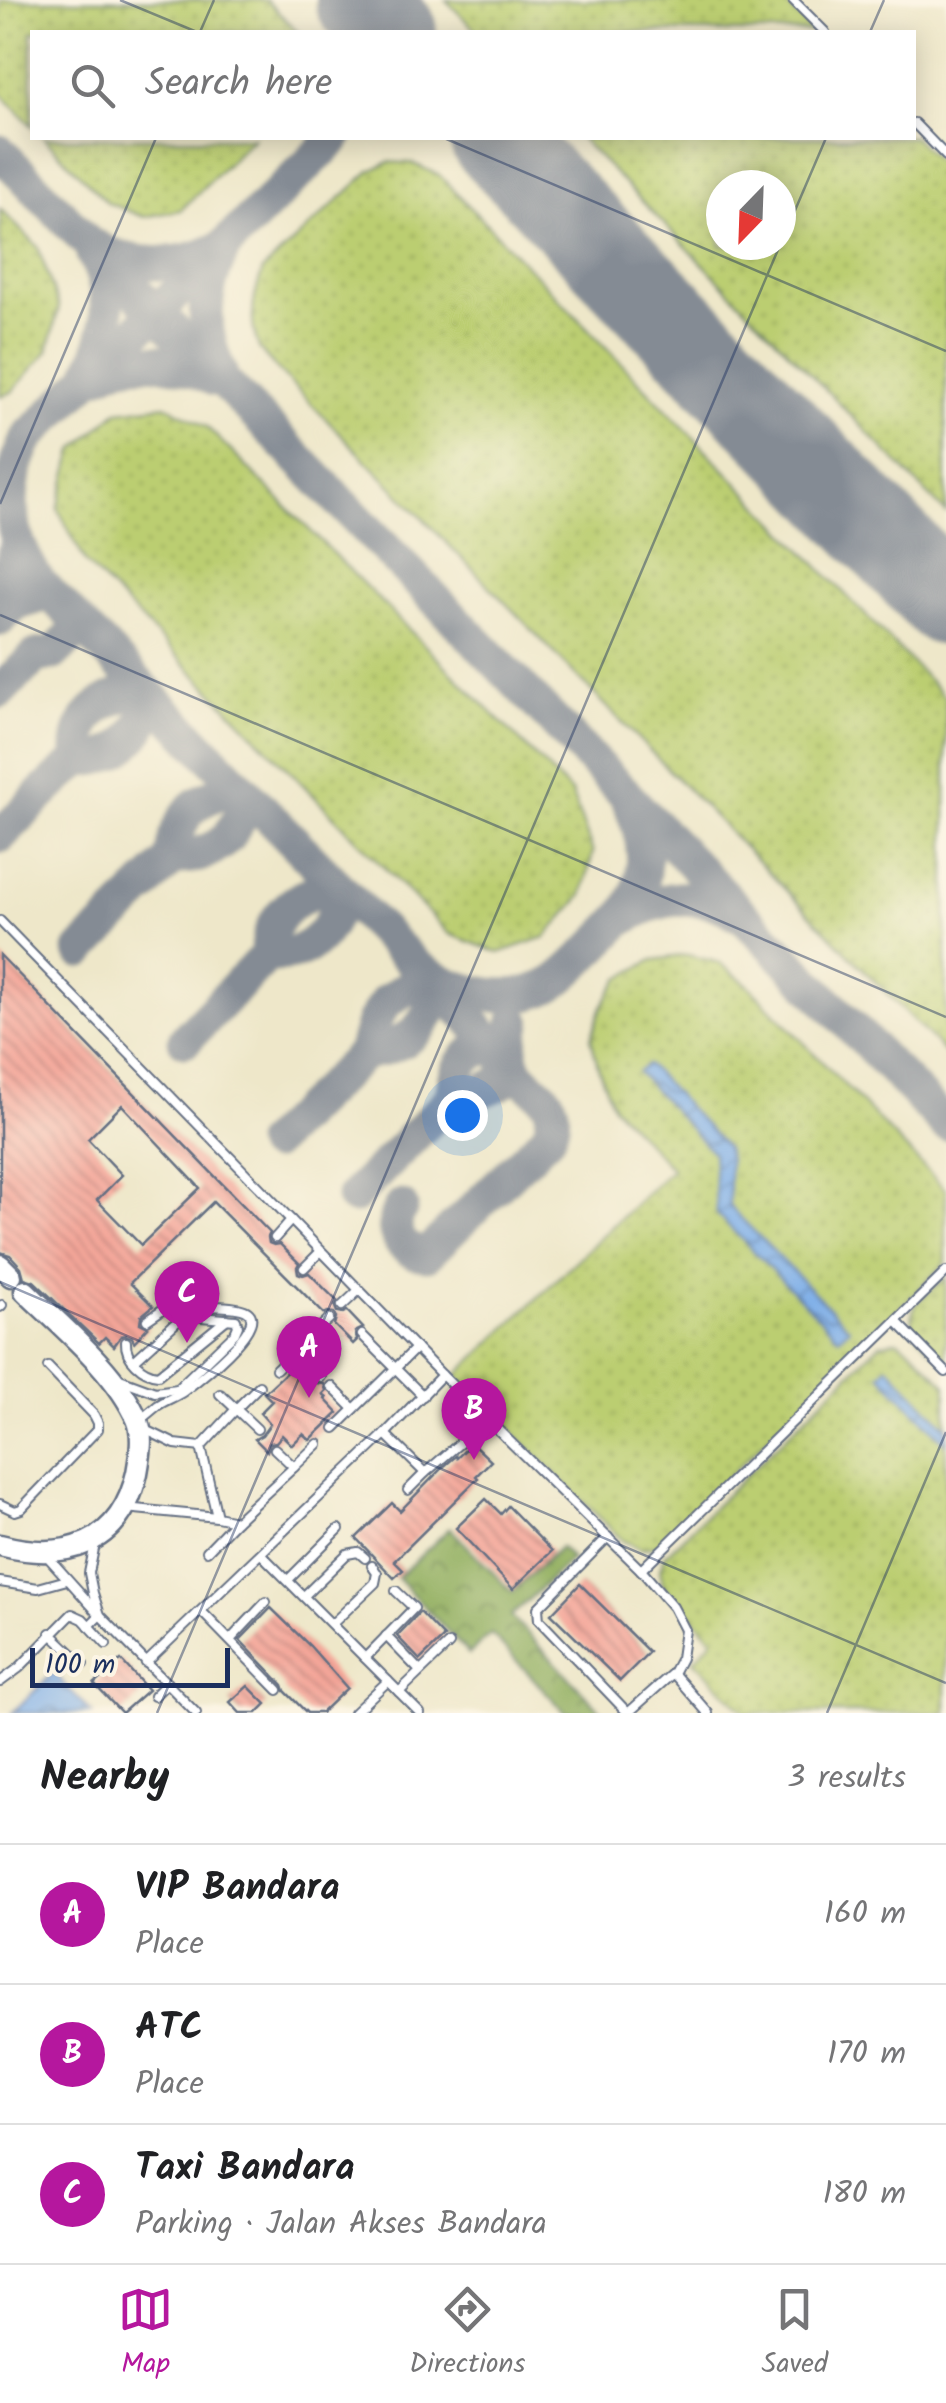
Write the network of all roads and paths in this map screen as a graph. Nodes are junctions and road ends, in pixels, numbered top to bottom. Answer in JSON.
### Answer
{"nodes":[{"id":1,"x":793,"y":0,"type":"edge"},
{"id":2,"x":823,"y":30,"type":"edge"},
{"id":3,"x":916,"y":125,"type":"edge"},
{"id":4,"x":946,"y":156,"type":"edge"},
{"id":5,"x":0,"y":920,"type":"edge"},
{"id":6,"x":292,"y":1220,"type":"junction"},
{"id":7,"x":274,"y":1238,"type":"dead end"},
{"id":8,"x":321,"y":1250,"type":"junction"},
{"id":9,"x":304,"y":1268,"type":"dead end"},
{"id":10,"x":946,"y":1272,"type":"edge"},
{"id":11,"x":12,"y":1277,"type":"edge"},
{"id":12,"x":359,"y":1290,"type":"junction"},
{"id":13,"x":342,"y":1306,"type":"dead end"},
{"id":14,"x":228,"y":1318,"type":"junction"},
{"id":15,"x":329,"y":1319,"type":"dead end"},
{"id":16,"x":147,"y":1320,"type":"dead end"},
{"id":17,"x":896,"y":1322,"type":"junction"},
{"id":18,"x":362,"y":1335,"type":"dead end"},
{"id":19,"x":126,"y":1342,"type":"dead end"},
{"id":20,"x":416,"y":1348,"type":"junction"},
{"id":21,"x":295,"y":1351,"type":"junction"},
{"id":22,"x":134,"y":1362,"type":"junction"},
{"id":23,"x":48,"y":1367,"type":"dead end"},
{"id":24,"x":395,"y":1368,"type":"junction"},
{"id":25,"x":276,"y":1369,"type":"dead end"},
{"id":26,"x":946,"y":1372,"type":"edge"},
{"id":27,"x":108,"y":1375,"type":"junction"},
{"id":28,"x":442,"y":1375,"type":"junction"},
{"id":29,"x":321,"y":1376,"type":"dead end"},
{"id":30,"x":260,"y":1386,"type":"dead end"},
{"id":31,"x":331,"y":1386,"type":"dead end"},
{"id":32,"x":220,"y":1394,"type":"dead end"},
{"id":33,"x":423,"y":1396,"type":"junction"},
{"id":34,"x":354,"y":1408,"type":"junction"},
{"id":35,"x":236,"y":1409,"type":"junction"},
{"id":36,"x":488,"y":1420,"type":"junction"},
{"id":37,"x":139,"y":1425,"type":"junction"},
{"id":38,"x":335,"y":1428,"type":"dead end"},
{"id":39,"x":258,"y":1429,"type":"dead end"},
{"id":40,"x":384,"y":1434,"type":"junction"},
{"id":41,"x":318,"y":1444,"type":"dead end"},
{"id":42,"x":201,"y":1447,"type":"junction"},
{"id":43,"x":275,"y":1449,"type":"dead end"},
{"id":44,"x":294,"y":1467,"type":"junction"},
{"id":45,"x":425,"y":1473,"type":"junction"},
{"id":46,"x":408,"y":1490,"type":"dead end"},
{"id":47,"x":0,"y":1504,"type":"edge"},
{"id":48,"x":125,"y":1508,"type":"junction"},
{"id":49,"x":217,"y":1518,"type":"junction"},
{"id":50,"x":236,"y":1521,"type":"junction"},
{"id":51,"x":338,"y":1529,"type":"dead end"},
{"id":52,"x":98,"y":1536,"type":"junction"},
{"id":53,"x":608,"y":1538,"type":"junction"},
{"id":54,"x":0,"y":1544,"type":"edge"},
{"id":55,"x":207,"y":1551,"type":"dead end"},
{"id":56,"x":44,"y":1552,"type":"junction"},
{"id":57,"x":261,"y":1554,"type":"junction"},
{"id":58,"x":641,"y":1570,"type":"junction"},
{"id":59,"x":68,"y":1580,"type":"junction"},
{"id":60,"x":288,"y":1580,"type":"junction"},
{"id":61,"x":0,"y":1582,"type":"edge"},
{"id":62,"x":396,"y":1591,"type":"dead end"},
{"id":63,"x":304,"y":1596,"type":"junction"},
{"id":64,"x":266,"y":1602,"type":"dead end"},
{"id":65,"x":201,"y":1611,"type":"junction"},
{"id":66,"x":100,"y":1615,"type":"junction"},
{"id":67,"x":332,"y":1624,"type":"junction"},
{"id":68,"x":90,"y":1626,"type":"junction"},
{"id":69,"x":50,"y":1633,"type":"junction"},
{"id":70,"x":386,"y":1636,"type":"junction"},
{"id":71,"x":230,"y":1640,"type":"junction"},
{"id":72,"x":106,"y":1644,"type":"dead end"},
{"id":73,"x":449,"y":1644,"type":"dead end"},
{"id":74,"x":365,"y":1658,"type":"junction"},
{"id":75,"x":146,"y":1663,"type":"junction"},
{"id":76,"x":83,"y":1664,"type":"dead end"},
{"id":77,"x":420,"y":1672,"type":"junction"},
{"id":78,"x":672,"y":1673,"type":"junction"},
{"id":79,"x":4,"y":1679,"type":"edge"},
{"id":80,"x":388,"y":1681,"type":"junction"},
{"id":81,"x":167,"y":1683,"type":"junction"},
{"id":82,"x":278,"y":1690,"type":"dead end"},
{"id":83,"x":399,"y":1692,"type":"junction"},
{"id":84,"x":154,"y":1696,"type":"dead end"},
{"id":85,"x":196,"y":1713,"type":"edge"},
{"id":86,"x":354,"y":1713,"type":"edge"},
{"id":87,"x":420,"y":1713,"type":"edge"},
{"id":88,"x":628,"y":1713,"type":"edge"},
{"id":89,"x":708,"y":1713,"type":"edge"}],
"edges":[{"from":1,"to":2,"type":"lane"},
{"from":3,"to":4,"type":"lane"},
{"from":5,"to":6,"type":"lane"},
{"from":6,"to":7,"type":"lane"},
{"from":6,"to":8,"type":"lane"},
{"from":8,"to":9,"type":"lane"},
{"from":8,"to":12,"type":"lane"},
{"from":10,"to":17,"type":"lane"},
{"from":11,"to":27,"type":"street"},
{"from":12,"to":13,"type":"lane"},
{"from":12,"to":20,"type":"lane"},
{"from":14,"to":22,"type":"lane"},
{"from":14,"to":22,"type":"lane"},
{"from":14,"to":27,"type":"lane"},
{"from":15,"to":21,"type":"lane"},
{"from":16,"to":37,"type":"lane"},
{"from":17,"to":26,"type":"lane"},
{"from":17,"to":58,"type":"lane"},
{"from":18,"to":24,"type":"lane"},
{"from":19,"to":22,"type":"lane"},
{"from":20,"to":24,"type":"lane"},
{"from":20,"to":28,"type":"lane"},
{"from":21,"to":25,"type":"lane"},
{"from":21,"to":29,"type":"lane"},
{"from":23,"to":47,"type":"lane"},
{"from":24,"to":33,"type":"lane"},
{"from":24,"to":34,"type":"lane"},
{"from":27,"to":37,"type":"street"},
{"from":28,"to":33,"type":"lane"},
{"from":28,"to":36,"type":"lane"},
{"from":30,"to":35,"type":"lane"},
{"from":31,"to":34,"type":"lane"},
{"from":32,"to":35,"type":"lane"},
{"from":33,"to":40,"type":"lane"},
{"from":34,"to":38,"type":"lane"},
{"from":35,"to":39,"type":"lane"},
{"from":35,"to":42,"type":"lane"},
{"from":36,"to":45,"type":"lane"},
{"from":36,"to":53,"type":"lane"},
{"from":37,"to":42,"type":"lane"},
{"from":37,"to":48,"type":"street"},
{"from":40,"to":45,"type":"lane"},
{"from":40,"to":57,"type":"lane"},
{"from":41,"to":44,"type":"lane"},
{"from":42,"to":49,"type":"lane"},
{"from":43,"to":44,"type":"lane"},
{"from":44,"to":50,"type":"lane"},
{"from":45,"to":46,"type":"lane"},
{"from":48,"to":49,"type":"lane"},
{"from":48,"to":52,"type":"street"},
{"from":49,"to":50,"type":"lane"},
{"from":50,"to":55,"type":"lane"},
{"from":51,"to":60,"type":"lane"},
{"from":52,"to":56,"type":"street"},
{"from":52,"to":66,"type":"lane"},
{"from":53,"to":58,"type":"lane"},
{"from":53,"to":88,"type":"lane"},
{"from":54,"to":56,"type":"street"},
{"from":56,"to":59,"type":"lane"},
{"from":57,"to":60,"type":"lane"},
{"from":57,"to":65,"type":"lane"},
{"from":58,"to":78,"type":"lane"},
{"from":59,"to":61,"type":"lane"},
{"from":59,"to":66,"type":"lane"},
{"from":60,"to":63,"type":"lane"},
{"from":62,"to":70,"type":"lane"},
{"from":63,"to":67,"type":"lane"},
{"from":63,"to":67,"type":"lane"},
{"from":64,"to":71,"type":"lane"},
{"from":65,"to":71,"type":"lane"},
{"from":65,"to":75,"type":"lane"},
{"from":66,"to":68,"type":"lane"},
{"from":66,"to":75,"type":"lane"},
{"from":67,"to":74,"type":"lane"},
{"from":68,"to":69,"type":"lane"},
{"from":68,"to":72,"type":"lane"},
{"from":69,"to":76,"type":"lane"},
{"from":69,"to":79,"type":"lane"},
{"from":70,"to":74,"type":"lane"},
{"from":70,"to":77,"type":"lane"},
{"from":71,"to":82,"type":"lane"},
{"from":73,"to":77,"type":"lane"},
{"from":74,"to":80,"type":"lane"},
{"from":75,"to":81,"type":"lane"},
{"from":77,"to":83,"type":"lane"},
{"from":78,"to":88,"type":"lane"},
{"from":78,"to":89,"type":"lane"},
{"from":80,"to":83,"type":"lane"},
{"from":80,"to":86,"type":"lane"},
{"from":81,"to":84,"type":"lane"},
{"from":81,"to":85,"type":"lane"},
{"from":83,"to":87,"type":"lane"}]}
